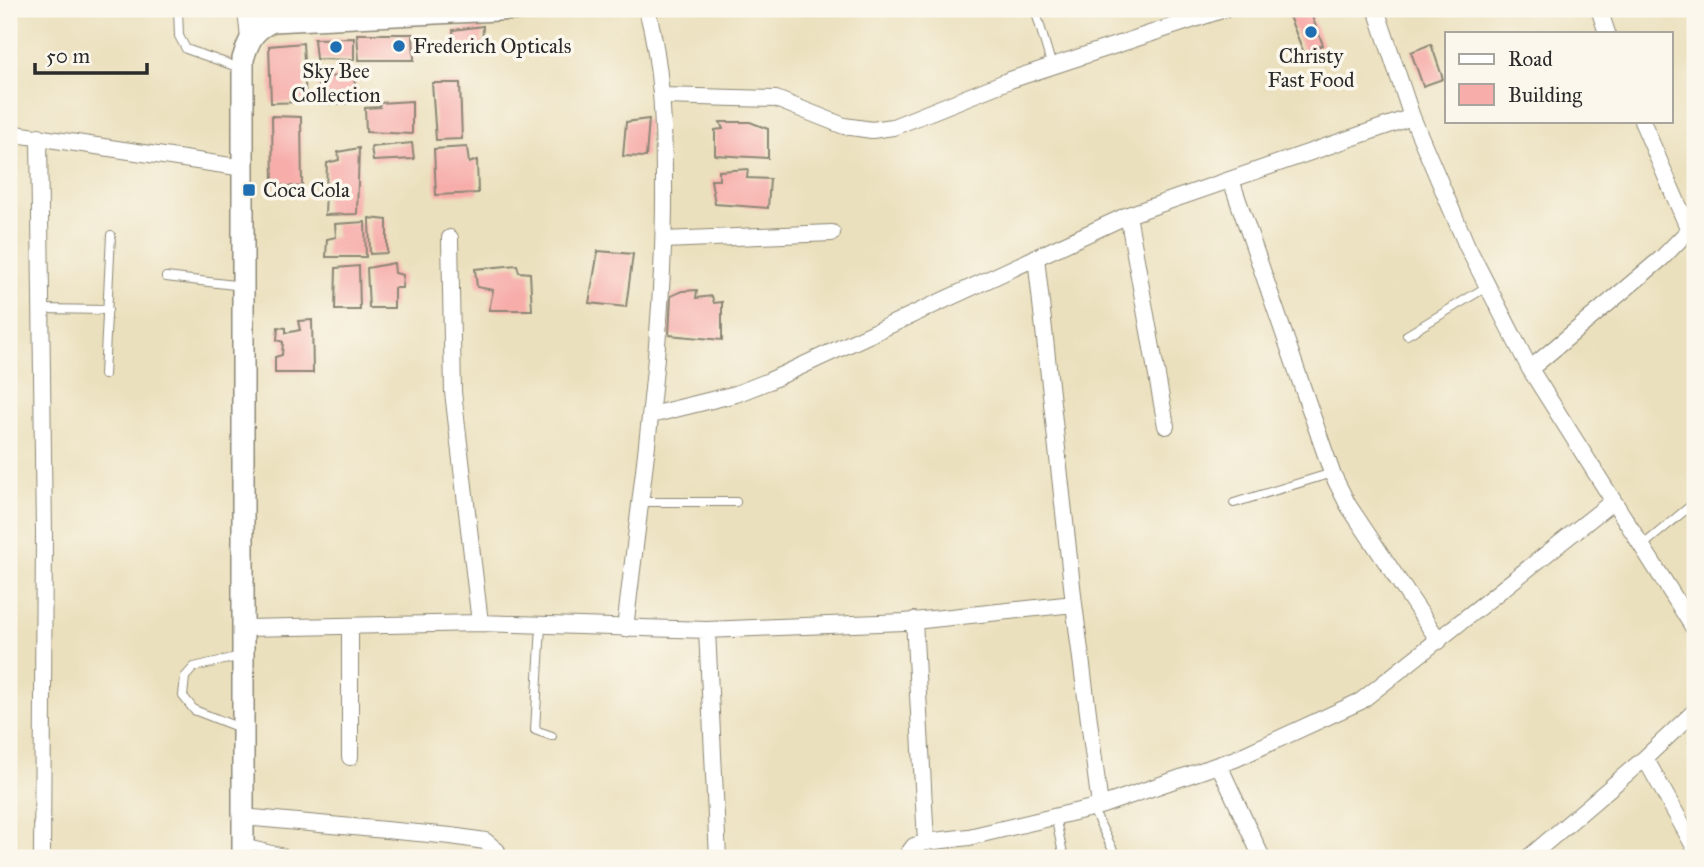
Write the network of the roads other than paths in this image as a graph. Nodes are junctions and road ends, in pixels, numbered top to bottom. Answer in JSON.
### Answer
{"nodes":[{"id":1,"x":178,"y":9,"type":"edge"},
{"id":2,"x":246,"y":9,"type":"edge"},
{"id":3,"x":520,"y":9,"type":"edge"},
{"id":4,"x":647,"y":9,"type":"edge"},
{"id":5,"x":1035,"y":9,"type":"edge"},
{"id":6,"x":1225,"y":9,"type":"edge"},
{"id":7,"x":1376,"y":9,"type":"edge"},
{"id":8,"x":1599,"y":9,"type":"edge"},
{"id":9,"x":1607,"y":32,"type":"edge"},
{"id":10,"x":249,"y":39,"type":"junction"},
{"id":11,"x":1052,"y":66,"type":"junction"},
{"id":12,"x":243,"y":69,"type":"junction"},
{"id":13,"x":662,"y":96,"type":"junction"},
{"id":14,"x":1412,"y":117,"type":"junction"},
{"id":15,"x":1642,"y":122,"type":"edge"},
{"id":16,"x":9,"y":133,"type":"edge"},
{"id":17,"x":39,"y":136,"type":"junction"},
{"id":18,"x":244,"y":168,"type":"junction"},
{"id":19,"x":1231,"y":180,"type":"junction"},
{"id":20,"x":1128,"y":215,"type":"junction"},
{"id":21,"x":1692,"y":227,"type":"edge"},
{"id":22,"x":832,"y":233,"type":"dead end"},
{"id":23,"x":111,"y":235,"type":"dead end"},
{"id":24,"x":450,"y":238,"type":"dead end"},
{"id":25,"x":664,"y":240,"type":"junction"},
{"id":26,"x":1036,"y":257,"type":"junction"},
{"id":27,"x":166,"y":277,"type":"dead end"},
{"id":28,"x":244,"y":286,"type":"junction"},
{"id":29,"x":1488,"y":286,"type":"junction"},
{"id":30,"x":41,"y":309,"type":"junction"},
{"id":31,"x":108,"y":310,"type":"junction"},
{"id":32,"x":1407,"y":335,"type":"dead end"},
{"id":33,"x":1530,"y":369,"type":"junction"},
{"id":34,"x":104,"y":375,"type":"dead end"},
{"id":35,"x":651,"y":415,"type":"junction"},
{"id":36,"x":1166,"y":426,"type":"dead end"},
{"id":37,"x":1332,"y":472,"type":"junction"},
{"id":38,"x":639,"y":502,"type":"junction"},
{"id":39,"x":736,"y":502,"type":"dead end"},
{"id":40,"x":1612,"y":502,"type":"junction"},
{"id":41,"x":1695,"y":502,"type":"edge"},
{"id":42,"x":1234,"y":503,"type":"dead end"},
{"id":43,"x":1641,"y":547,"type":"junction"},
{"id":44,"x":1074,"y":604,"type":"junction"},
{"id":45,"x":914,"y":621,"type":"junction"},
{"id":46,"x":480,"y":623,"type":"junction"},
{"id":47,"x":541,"y":625,"type":"junction"},
{"id":48,"x":350,"y":626,"type":"junction"},
{"id":49,"x":242,"y":628,"type":"junction"},
{"id":50,"x":625,"y":629,"type":"junction"},
{"id":51,"x":707,"y":630,"type":"junction"},
{"id":52,"x":1695,"y":630,"type":"edge"},
{"id":53,"x":1438,"y":641,"type":"junction"},
{"id":54,"x":242,"y":655,"type":"junction"},
{"id":55,"x":1695,"y":711,"type":"edge"},
{"id":56,"x":243,"y":729,"type":"junction"},
{"id":57,"x":552,"y":736,"type":"dead end"},
{"id":58,"x":351,"y":757,"type":"dead end"},
{"id":59,"x":1645,"y":758,"type":"junction"},
{"id":60,"x":1219,"y":765,"type":"junction"},
{"id":61,"x":1096,"y":807,"type":"junction"},
{"id":62,"x":1055,"y":816,"type":"junction"},
{"id":63,"x":243,"y":817,"type":"junction"},
{"id":64,"x":926,"y":842,"type":"junction"},
{"id":65,"x":1695,"y":848,"type":"edge"},
{"id":66,"x":243,"y":851,"type":"edge"},
{"id":67,"x":43,"y":858,"type":"edge"},
{"id":68,"x":289,"y":858,"type":"edge"},
{"id":69,"x":497,"y":858,"type":"edge"},
{"id":70,"x":718,"y":858,"type":"edge"},
{"id":71,"x":905,"y":858,"type":"edge"},
{"id":72,"x":1064,"y":858,"type":"edge"},
{"id":73,"x":1117,"y":858,"type":"edge"},
{"id":74,"x":1262,"y":858,"type":"edge"},
{"id":75,"x":1528,"y":858,"type":"edge"}],
"edges":[{"from":1,"to":12,"type":"lane"},
{"from":2,"to":10,"type":"street"},
{"from":3,"to":10,"type":"street"},
{"from":4,"to":13,"type":"street"},
{"from":5,"to":11,"type":"lane"},
{"from":6,"to":11,"type":"street"},
{"from":7,"to":14,"type":"street"},
{"from":8,"to":9,"type":"street"},
{"from":10,"to":12,"type":"street"},
{"from":11,"to":13,"type":"street"},
{"from":12,"to":18,"type":"street"},
{"from":13,"to":25,"type":"street"},
{"from":14,"to":19,"type":"street"},
{"from":14,"to":29,"type":"street"},
{"from":15,"to":21,"type":"street"},
{"from":16,"to":17,"type":"street"},
{"from":17,"to":18,"type":"street"},
{"from":17,"to":30,"type":"street"},
{"from":18,"to":28,"type":"street"},
{"from":19,"to":20,"type":"street"},
{"from":19,"to":37,"type":"street"},
{"from":20,"to":26,"type":"street"},
{"from":20,"to":36,"type":"street"},
{"from":21,"to":33,"type":"street"},
{"from":22,"to":25,"type":"street"},
{"from":23,"to":31,"type":"lane"},
{"from":24,"to":46,"type":"street"},
{"from":25,"to":35,"type":"street"},
{"from":26,"to":35,"type":"street"},
{"from":26,"to":44,"type":"street"},
{"from":27,"to":28,"type":"lane"},
{"from":28,"to":49,"type":"street"},
{"from":29,"to":32,"type":"lane"},
{"from":29,"to":33,"type":"street"},
{"from":30,"to":31,"type":"lane"},
{"from":30,"to":67,"type":"street"},
{"from":31,"to":34,"type":"lane"},
{"from":33,"to":40,"type":"street"},
{"from":35,"to":38,"type":"street"},
{"from":37,"to":42,"type":"lane"},
{"from":37,"to":53,"type":"street"},
{"from":38,"to":39,"type":"lane"},
{"from":38,"to":50,"type":"street"},
{"from":40,"to":43,"type":"street"},
{"from":40,"to":53,"type":"street"},
{"from":41,"to":43,"type":"lane"},
{"from":43,"to":52,"type":"street"},
{"from":44,"to":45,"type":"street"},
{"from":44,"to":61,"type":"street"},
{"from":45,"to":51,"type":"street"},
{"from":45,"to":64,"type":"street"},
{"from":46,"to":47,"type":"street"},
{"from":46,"to":48,"type":"street"},
{"from":47,"to":50,"type":"street"},
{"from":47,"to":57,"type":"lane"},
{"from":48,"to":49,"type":"street"},
{"from":48,"to":58,"type":"street"},
{"from":49,"to":54,"type":"street"},
{"from":50,"to":51,"type":"street"},
{"from":51,"to":70,"type":"street"},
{"from":53,"to":60,"type":"street"},
{"from":54,"to":56,"type":"street"},
{"from":54,"to":56,"type":"lane"},
{"from":55,"to":59,"type":"street"},
{"from":56,"to":63,"type":"street"},
{"from":59,"to":65,"type":"street"},
{"from":59,"to":75,"type":"street"},
{"from":60,"to":61,"type":"street"},
{"from":60,"to":74,"type":"street"},
{"from":61,"to":62,"type":"street"},
{"from":61,"to":73,"type":"lane"},
{"from":62,"to":64,"type":"street"},
{"from":62,"to":72,"type":"lane"},
{"from":63,"to":66,"type":"street"},
{"from":63,"to":69,"type":"street"},
{"from":64,"to":71,"type":"street"},
{"from":66,"to":68,"type":"lane"}]}
